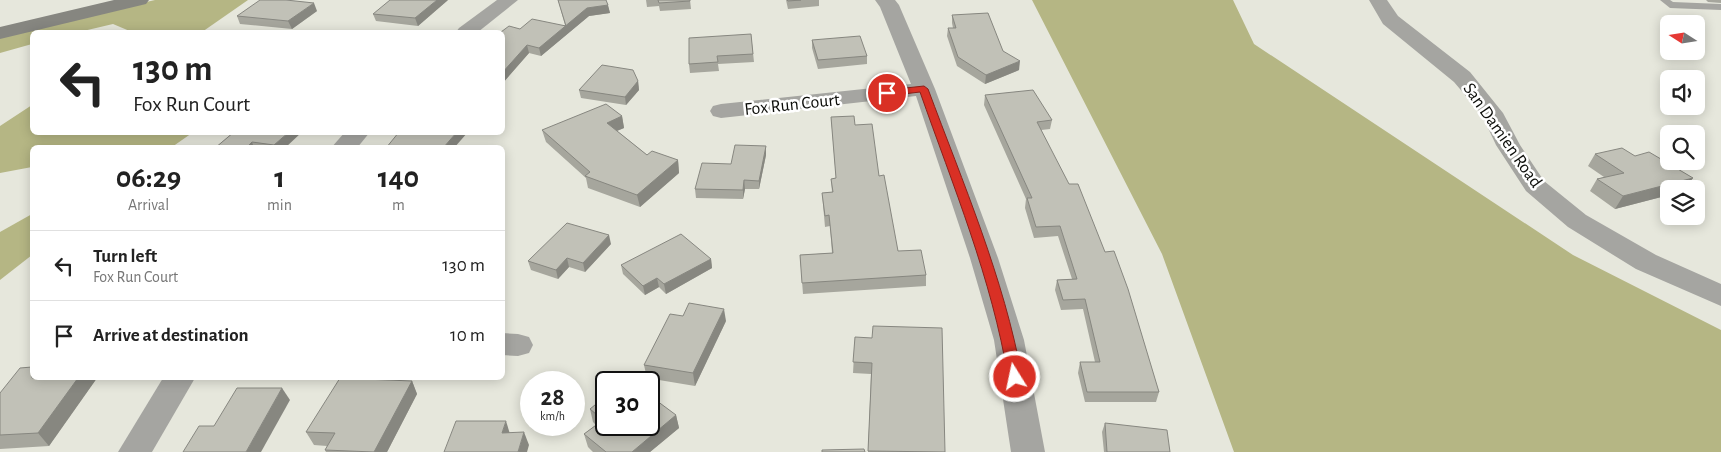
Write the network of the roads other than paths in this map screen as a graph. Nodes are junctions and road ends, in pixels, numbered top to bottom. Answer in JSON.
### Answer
{"nodes":[{"id":1,"x":139,"y":0,"type":"edge"},
{"id":2,"x":509,"y":0,"type":"edge"},
{"id":3,"x":884,"y":0,"type":"edge"},
{"id":4,"x":1378,"y":0,"type":"edge"},
{"id":5,"x":1664,"y":0,"type":"edge"},
{"id":6,"x":1721,"y":7,"type":"edge"},
{"id":7,"x":469,"y":30,"type":"edge"},
{"id":8,"x":0,"y":32,"type":"edge"},
{"id":9,"x":924,"y":89,"type":"junction"},
{"id":10,"x":721,"y":112,"type":"dead end"},
{"id":11,"x":356,"y":135,"type":"edge"},
{"id":12,"x":345,"y":145,"type":"edge"},
{"id":13,"x":1721,"y":296,"type":"edge"},
{"id":14,"x":178,"y":380,"type":"edge"},
{"id":15,"x":135,"y":452,"type":"edge"},
{"id":16,"x":1028,"y":452,"type":"edge"}],
"edges":[{"from":1,"to":8,"type":"main road"},
{"from":2,"to":7,"type":"street"},
{"from":3,"to":9,"type":"street"},
{"from":4,"to":13,"type":"street","name":"San Damien Road"},
{"from":5,"to":6,"type":"lane"},
{"from":9,"to":10,"type":"street","name":"Fox Run Court"},
{"from":9,"to":16,"type":"street"},
{"from":11,"to":12,"type":"street"},
{"from":14,"to":15,"type":"street"}]}
